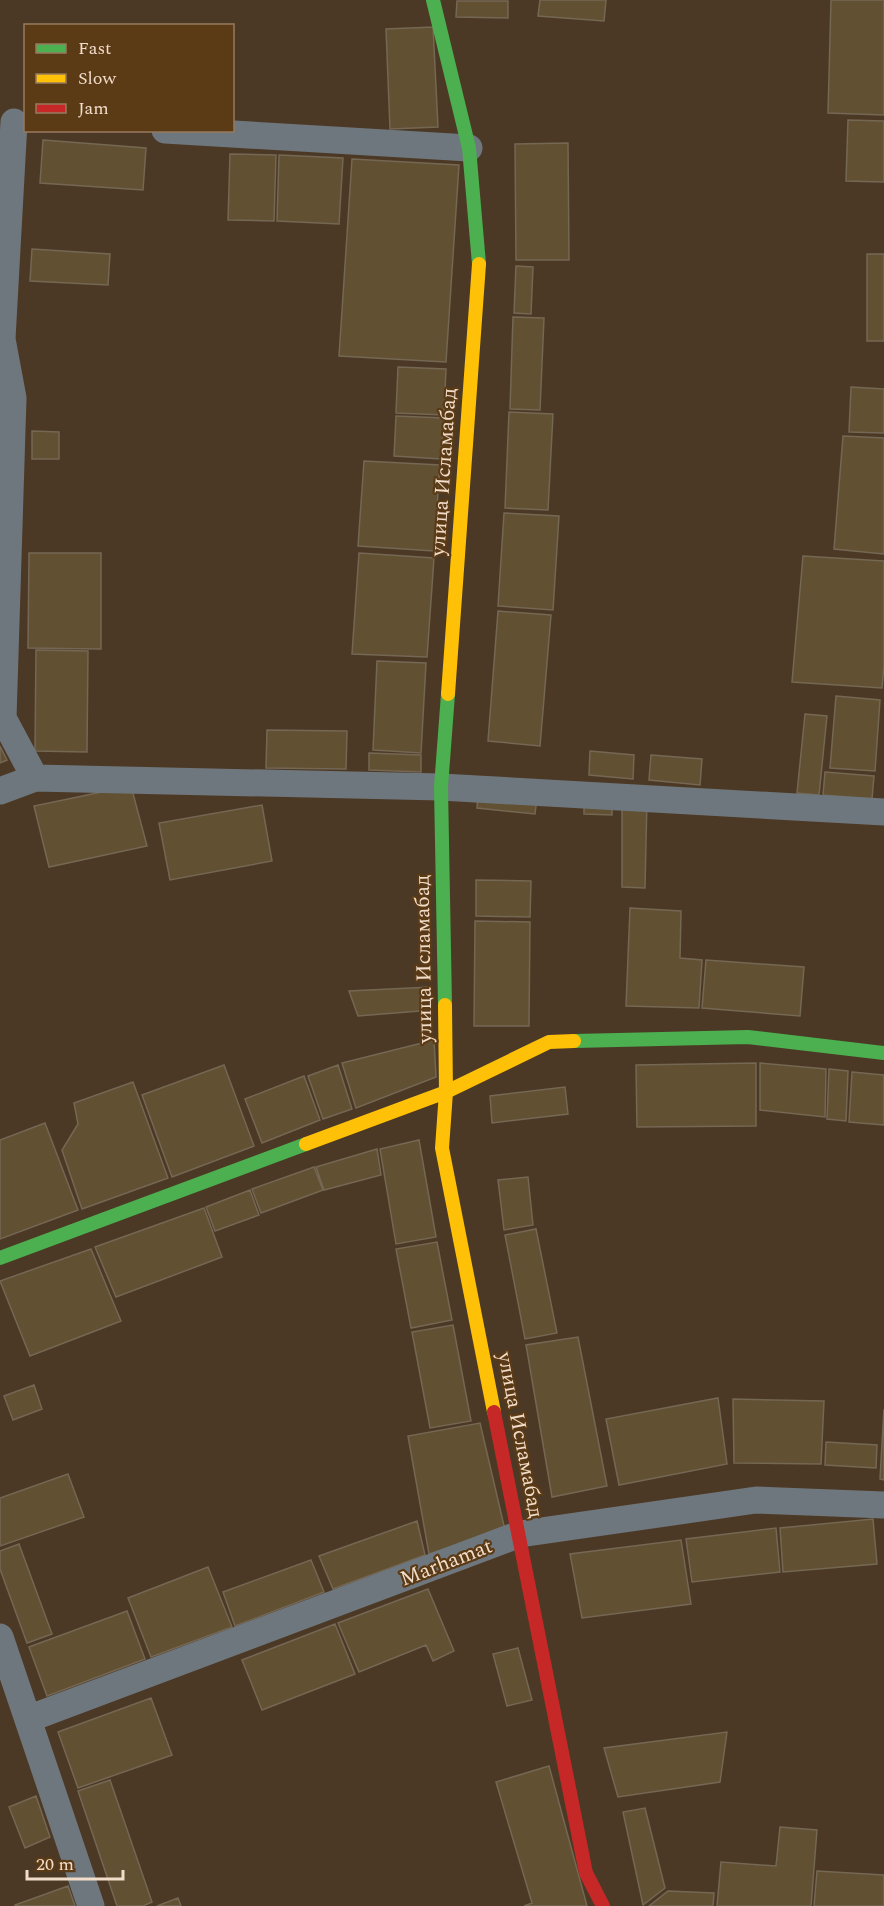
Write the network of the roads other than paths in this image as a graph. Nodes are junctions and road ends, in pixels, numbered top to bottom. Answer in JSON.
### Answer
{"nodes":[{"id":1,"x":433,"y":0,"type":"edge"},
{"id":2,"x":13,"y":122,"type":"edge"},
{"id":3,"x":199,"y":132,"type":"edge"},
{"id":4,"x":469,"y":148,"type":"junction"},
{"id":5,"x":1,"y":340,"type":"edge"},
{"id":6,"x":35,"y":778,"type":"junction"},
{"id":7,"x":441,"y":788,"type":"junction"},
{"id":8,"x":0,"y":791,"type":"edge"},
{"id":9,"x":884,"y":812,"type":"edge"},
{"id":10,"x":884,"y":1053,"type":"edge"},
{"id":11,"x":446,"y":1092,"type":"junction"},
{"id":12,"x":0,"y":1258,"type":"edge"},
{"id":13,"x":884,"y":1505,"type":"edge"},
{"id":14,"x":520,"y":1534,"type":"junction"},
{"id":15,"x":0,"y":1637,"type":"edge"},
{"id":16,"x":28,"y":1719,"type":"junction"},
{"id":17,"x":91,"y":1906,"type":"edge"},
{"id":18,"x":603,"y":1906,"type":"edge"}],
"edges":[{"from":1,"to":4,"type":"street","name":"улица Исламабад"},
{"from":2,"to":5,"type":"street"},
{"from":3,"to":4,"type":"street"},
{"from":4,"to":7,"type":"street","name":"улица Исламабад"},
{"from":5,"to":6,"type":"street"},
{"from":6,"to":7,"type":"street"},
{"from":6,"to":8,"type":"street"},
{"from":7,"to":9,"type":"street"},
{"from":7,"to":11,"type":"street","name":"улица Исламабад"},
{"from":10,"to":11,"type":"street"},
{"from":11,"to":12,"type":"street"},
{"from":11,"to":14,"type":"street","name":"улица Исламабад"},
{"from":13,"to":14,"type":"street","name":"Marhamat"},
{"from":14,"to":16,"type":"street","name":"Marhamat"},
{"from":14,"to":18,"type":"street","name":"улица Исламабад"},
{"from":15,"to":16,"type":"street"},
{"from":16,"to":17,"type":"street"}]}
